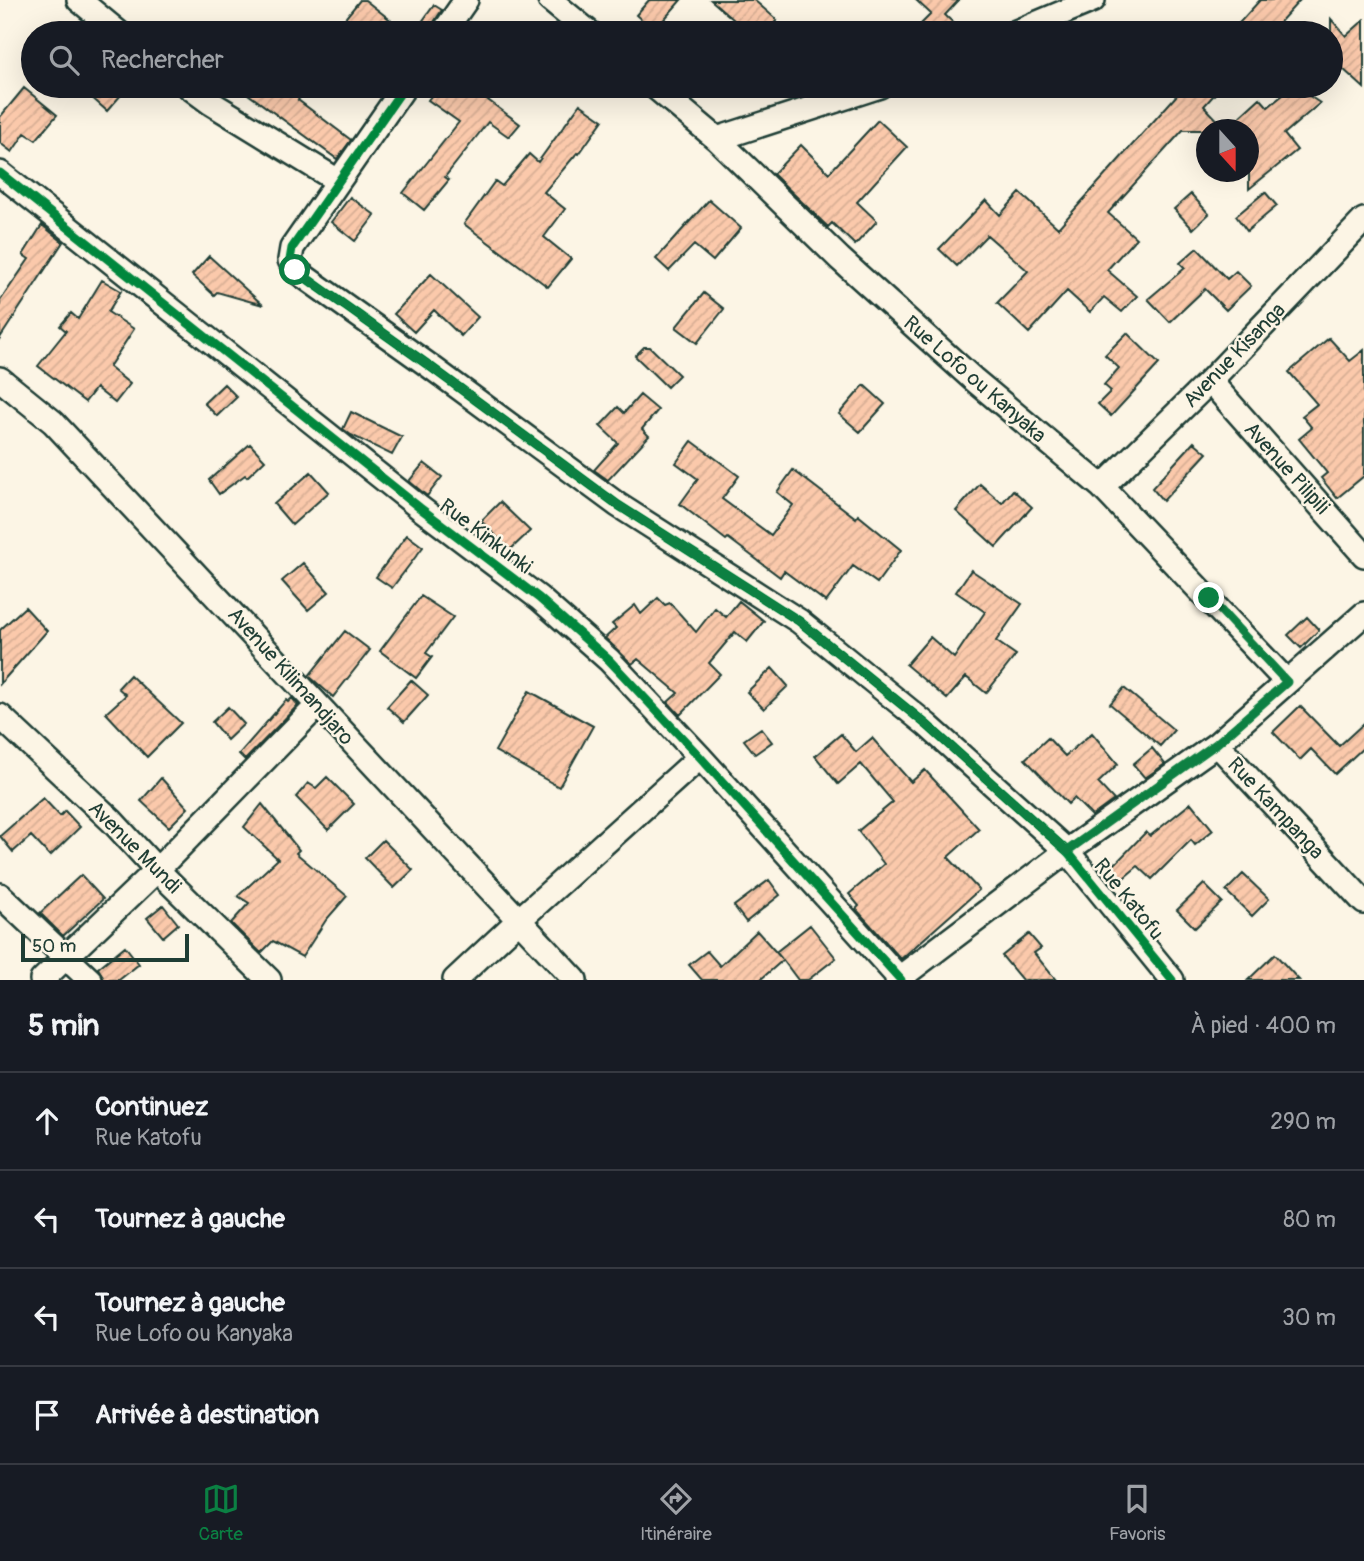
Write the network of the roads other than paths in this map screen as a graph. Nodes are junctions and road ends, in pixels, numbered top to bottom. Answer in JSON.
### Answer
{"nodes":[{"id":1,"x":466,"y":0,"type":"edge"},
{"id":2,"x":550,"y":0,"type":"edge"},
{"id":3,"x":1093,"y":0,"type":"edge"},
{"id":4,"x":92,"y":5,"type":"edge"},
{"id":5,"x":107,"y":21,"type":"edge"},
{"id":6,"x":451,"y":21,"type":"edge"},
{"id":7,"x":575,"y":21,"type":"edge"},
{"id":8,"x":1043,"y":21,"type":"edge"},
{"id":9,"x":204,"y":98,"type":"edge"},
{"id":10,"x":397,"y":98,"type":"edge"},
{"id":11,"x":667,"y":98,"type":"edge"},
{"id":12,"x":843,"y":98,"type":"edge"},
{"id":13,"x":717,"y":139,"type":"junction"},
{"id":14,"x":0,"y":173,"type":"edge"},
{"id":15,"x":338,"y":181,"type":"junction"},
{"id":16,"x":1361,"y":230,"type":"edge"},
{"id":17,"x":0,"y":379,"type":"edge"},
{"id":18,"x":1210,"y":381,"type":"junction"},
{"id":19,"x":1102,"y":487,"type":"junction"},
{"id":20,"x":1364,"y":555,"type":"edge"},
{"id":21,"x":1364,"y":614,"type":"edge"},
{"id":22,"x":1287,"y":682,"type":"junction"},
{"id":23,"x":317,"y":706,"type":"junction"},
{"id":24,"x":0,"y":716,"type":"edge"},
{"id":25,"x":1216,"y":744,"type":"junction"},
{"id":26,"x":701,"y":757,"type":"junction"},
{"id":27,"x":1067,"y":851,"type":"junction"},
{"id":28,"x":157,"y":870,"type":"junction"},
{"id":29,"x":0,"y":895,"type":"edge"},
{"id":30,"x":1364,"y":902,"type":"edge"},
{"id":31,"x":518,"y":920,"type":"junction"},
{"id":32,"x":65,"y":957,"type":"junction"},
{"id":33,"x":899,"y":979,"type":"edge"},
{"id":34,"x":42,"y":980,"type":"edge"},
{"id":35,"x":90,"y":980,"type":"edge"},
{"id":36,"x":269,"y":980,"type":"edge"},
{"id":37,"x":455,"y":980,"type":"edge"},
{"id":38,"x":575,"y":980,"type":"edge"},
{"id":39,"x":1172,"y":980,"type":"edge"}],
"edges":[{"from":1,"to":6,"type":"street"},
{"from":2,"to":7,"type":"street"},
{"from":3,"to":8,"type":"street"},
{"from":4,"to":5,"type":"street"},
{"from":9,"to":15,"type":"street"},
{"from":10,"to":15,"type":"street"},
{"from":11,"to":13,"type":"street","name":"Rue Lofo ou Kanyaka"},
{"from":12,"to":13,"type":"street"},
{"from":13,"to":19,"type":"street","name":"Rue Lofo ou Kanyaka"},
{"from":14,"to":26,"type":"street","name":"Rue Kinkunki"},
{"from":15,"to":27,"type":"street","name":"Rue Katofu"},
{"from":16,"to":18,"type":"street","name":"Avenue Kisanga"},
{"from":17,"to":23,"type":"street","name":"Avenue Kilimandjaro"},
{"from":18,"to":19,"type":"street","name":"Avenue Kisanga"},
{"from":18,"to":20,"type":"street","name":"Avenue Pilipili"},
{"from":19,"to":22,"type":"street","name":"Rue Lofo ou Kanyaka"},
{"from":21,"to":22,"type":"street"},
{"from":22,"to":25,"type":"street"},
{"from":23,"to":28,"type":"street"},
{"from":23,"to":31,"type":"street","name":"Avenue Kilimandjaro"},
{"from":24,"to":28,"type":"street","name":"Avenue Mundi"},
{"from":25,"to":27,"type":"street"},
{"from":25,"to":30,"type":"street","name":"Rue Kampanga"},
{"from":26,"to":31,"type":"street"},
{"from":26,"to":33,"type":"street","name":"Rue Kinkunki"},
{"from":27,"to":33,"type":"street"},
{"from":27,"to":39,"type":"street","name":"Rue Katofu"},
{"from":28,"to":32,"type":"street"},
{"from":28,"to":36,"type":"street","name":"Avenue Mundi"},
{"from":29,"to":32,"type":"street"},
{"from":31,"to":37,"type":"street"},
{"from":31,"to":38,"type":"street","name":"Avenue Kilimandjaro"},
{"from":32,"to":34,"type":"street"},
{"from":32,"to":35,"type":"street"}]}
